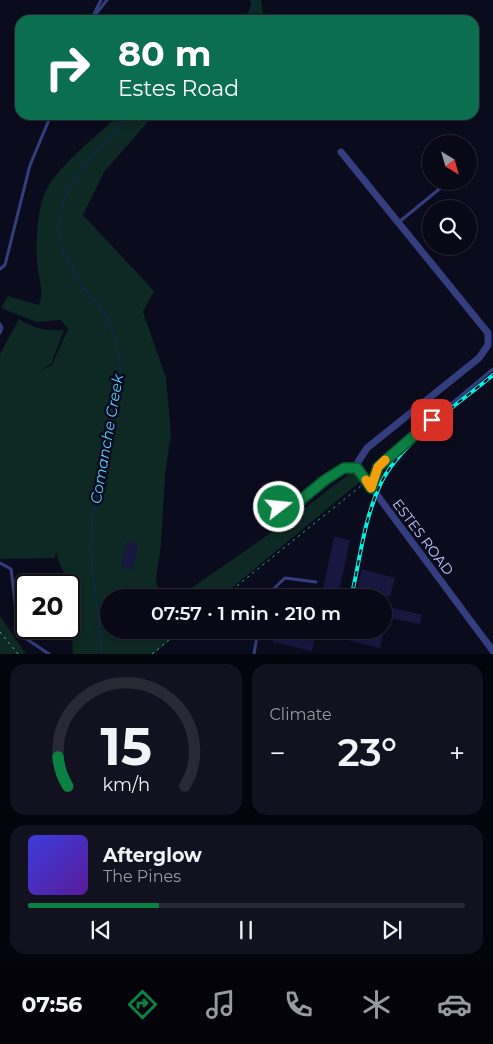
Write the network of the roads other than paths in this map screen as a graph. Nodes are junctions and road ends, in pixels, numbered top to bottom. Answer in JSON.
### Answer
{"nodes":[{"id":1,"x":100,"y":0,"type":"edge"},
{"id":2,"x":107,"y":0,"type":"edge"},
{"id":3,"x":94,"y":15,"type":"edge"},
{"id":4,"x":95,"y":15,"type":"edge"},
{"id":5,"x":50,"y":120,"type":"edge"},
{"id":6,"x":341,"y":152,"type":"dead end"},
{"id":7,"x":438,"y":190,"type":"edge"},
{"id":8,"x":398,"y":223,"type":"junction"},
{"id":9,"x":0,"y":269,"type":"edge"},
{"id":10,"x":0,"y":324,"type":"edge"},
{"id":11,"x":0,"y":333,"type":"edge"},
{"id":12,"x":493,"y":369,"type":"edge"},
{"id":13,"x":357,"y":468,"type":"junction"},
{"id":14,"x":371,"y":488,"type":"junction"},
{"id":15,"x":258,"y":503,"type":"dead end"},
{"id":16,"x":0,"y":563,"type":"edge"},
{"id":17,"x":316,"y":582,"type":"dead end"},
{"id":18,"x":273,"y":589,"type":"edge"},
{"id":19,"x":256,"y":639,"type":"edge"},
{"id":20,"x":493,"y":651,"type":"edge"},
{"id":21,"x":49,"y":654,"type":"edge"},
{"id":22,"x":254,"y":654,"type":"edge"}],
"edges":[{"from":1,"to":3,"type":"lane"},
{"from":2,"to":4,"type":"lane"},
{"from":5,"to":9,"type":"lane"},
{"from":6,"to":8,"type":"street"},
{"from":7,"to":8,"type":"lane"},
{"from":8,"to":13,"type":"street"},
{"from":10,"to":11,"type":"lane"},
{"from":12,"to":14,"type":"lane"},
{"from":13,"to":14,"type":"street","name":"ESTES ROAD"},
{"from":13,"to":15,"type":"lane"},
{"from":14,"to":20,"type":"street","name":"ESTES ROAD"},
{"from":16,"to":21,"type":"lane"},
{"from":17,"to":18,"type":"lane"},
{"from":19,"to":22,"type":"lane"}]}
